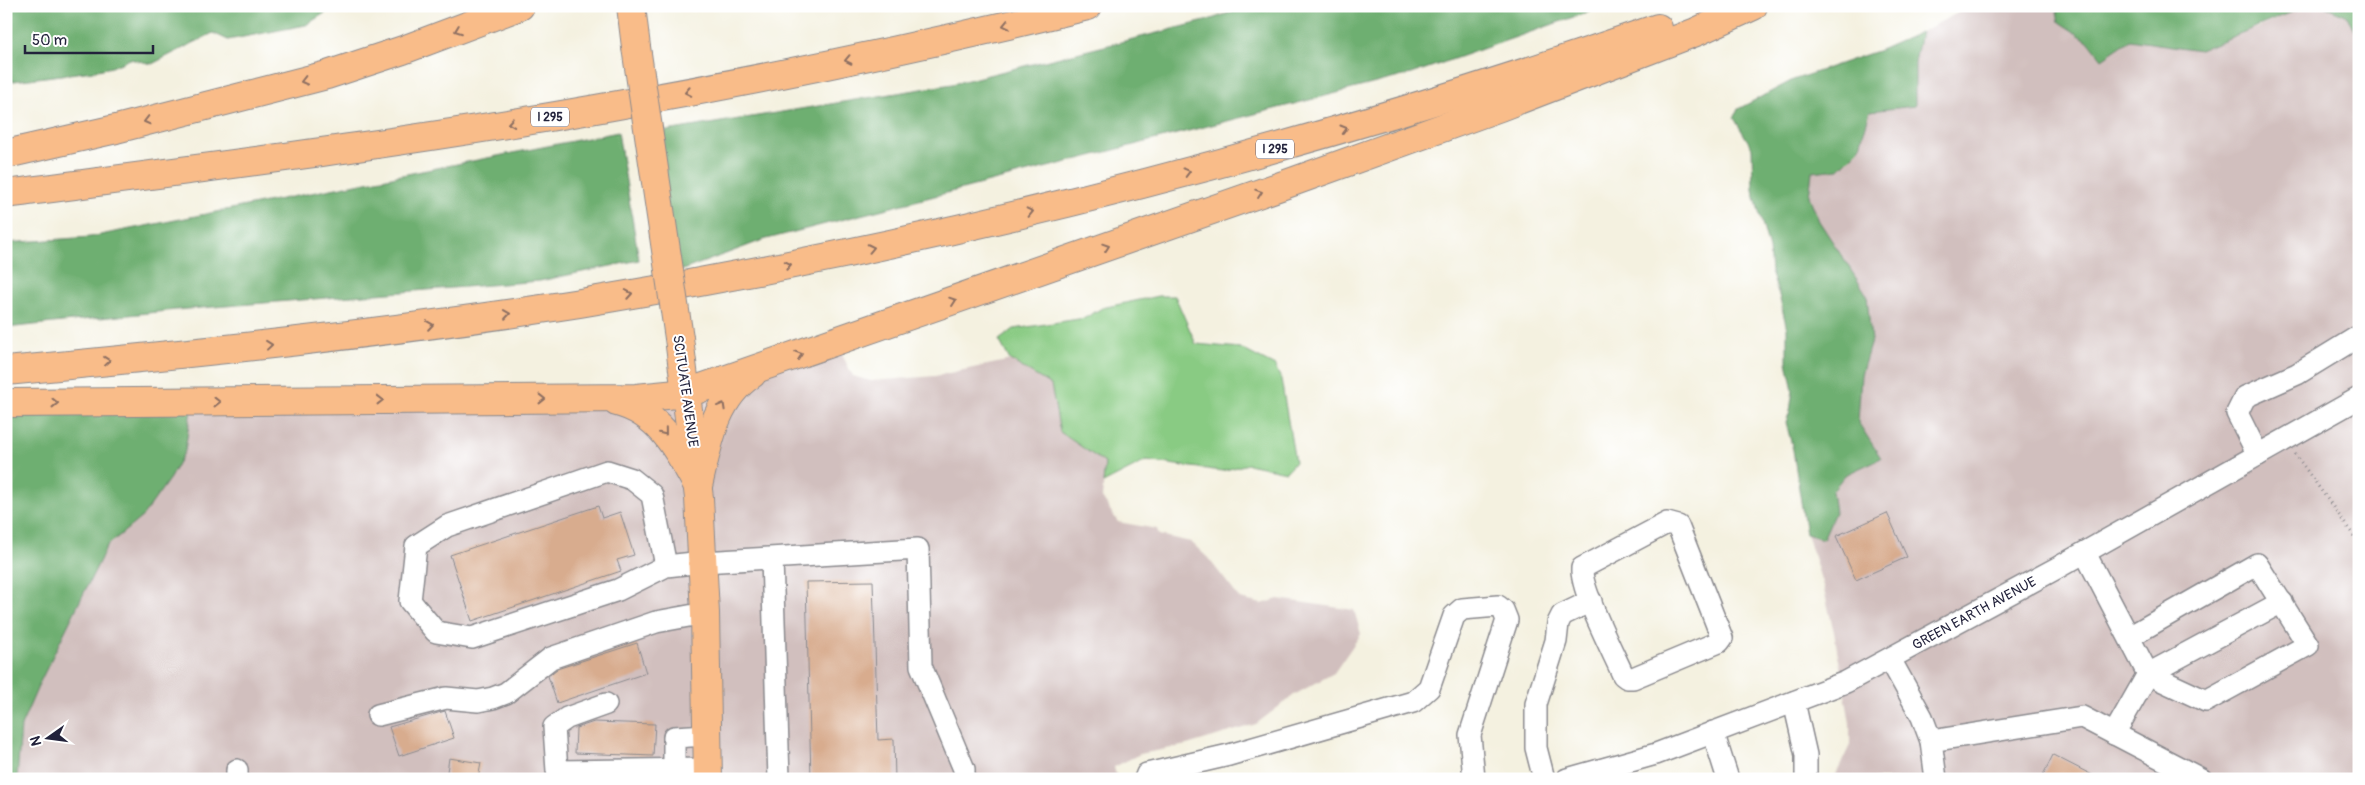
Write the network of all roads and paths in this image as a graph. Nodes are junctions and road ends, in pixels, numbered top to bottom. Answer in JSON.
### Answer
{"nodes":[{"id":1,"x":520,"y":6,"type":"edge"},
{"id":2,"x":631,"y":6,"type":"edge"},
{"id":3,"x":1088,"y":6,"type":"edge"},
{"id":4,"x":1718,"y":6,"type":"edge"},
{"id":5,"x":1753,"y":6,"type":"edge"},
{"id":6,"x":6,"y":154,"type":"edge"},
{"id":7,"x":6,"y":194,"type":"edge"},
{"id":8,"x":2359,"y":336,"type":"edge"},
{"id":9,"x":769,"y":366,"type":"junction"},
{"id":10,"x":6,"y":371,"type":"edge"},
{"id":11,"x":687,"y":393,"type":"junction"},
{"id":12,"x":2359,"y":398,"type":"edge"},
{"id":13,"x":591,"y":399,"type":"junction"},
{"id":14,"x":6,"y":403,"type":"edge"},
{"id":15,"x":2285,"y":440,"type":"junction"},
{"id":16,"x":2258,"y":455,"type":"junction"},
{"id":17,"x":698,"y":486,"type":"junction"},
{"id":18,"x":2359,"y":543,"type":"edge"},
{"id":19,"x":2085,"y":553,"type":"junction"},
{"id":20,"x":772,"y":559,"type":"junction"},
{"id":21,"x":703,"y":562,"type":"junction"},
{"id":22,"x":666,"y":566,"type":"junction"},
{"id":23,"x":1591,"y":601,"type":"junction"},
{"id":24,"x":2282,"y":602,"type":"junction"},
{"id":25,"x":705,"y":613,"type":"junction"},
{"id":26,"x":2129,"y":637,"type":"junction"},
{"id":27,"x":1890,"y":659,"type":"junction"},
{"id":28,"x":2148,"y":674,"type":"junction"},
{"id":29,"x":1794,"y":702,"type":"junction"},
{"id":30,"x":606,"y":704,"type":"dead end"},
{"id":31,"x":378,"y":715,"type":"dead end"},
{"id":32,"x":1712,"y":732,"type":"junction"},
{"id":33,"x":2114,"y":734,"type":"junction"},
{"id":34,"x":707,"y":735,"type":"junction"},
{"id":35,"x":1931,"y":741,"type":"junction"},
{"id":36,"x":674,"y":770,"type":"junction"},
{"id":37,"x":708,"y":774,"type":"edge"},
{"id":38,"x":779,"y":779,"type":"edge"},
{"id":39,"x":964,"y":779,"type":"edge"},
{"id":40,"x":1145,"y":779,"type":"edge"},
{"id":41,"x":1474,"y":779,"type":"edge"},
{"id":42,"x":1544,"y":779,"type":"edge"},
{"id":43,"x":1567,"y":779,"type":"edge"},
{"id":44,"x":1728,"y":779,"type":"edge"},
{"id":45,"x":1806,"y":779,"type":"edge"},
{"id":46,"x":1936,"y":779,"type":"edge"},
{"id":47,"x":2201,"y":779,"type":"edge"}],
"edges":[{"from":1,"to":6,"type":"main road","one_way":true},
{"from":2,"to":11,"type":"main road","name":"SCITUATE AVENUE","bridge":true},
{"from":3,"to":7,"type":"main road","number":"I 295","one_way":true},
{"from":10,"to":4,"type":"main road","number":"I 295","one_way":true},
{"from":9,"to":5,"type":"main road","one_way":true},
{"from":8,"to":16,"type":"street"},
{"from":9,"to":11,"type":"main road"},
{"from":17,"to":9,"type":"main road","one_way":true},
{"from":11,"to":13,"type":"main road"},
{"from":11,"to":17,"type":"main road","name":"SCITUATE AVENUE"},
{"from":12,"to":15,"type":"street","name":"GREEN EARTH AVENUE"},
{"from":14,"to":13,"type":"main road","one_way":true},
{"from":13,"to":17,"type":"main road","one_way":true},
{"from":15,"to":16,"type":"street","name":"GREEN EARTH AVENUE"},
{"from":15,"to":18,"type":"path"},
{"from":16,"to":19,"type":"street","name":"GREEN EARTH AVENUE"},
{"from":17,"to":21,"type":"main road","name":"SCITUATE AVENUE"},
{"from":19,"to":26,"type":"street"},
{"from":19,"to":27,"type":"street","name":"GREEN EARTH AVENUE"},
{"from":20,"to":21,"type":"street"},
{"from":20,"to":38,"type":"street"},
{"from":20,"to":39,"type":"street"},
{"from":21,"to":22,"type":"street"},
{"from":21,"to":25,"type":"main road","name":"SCITUATE AVENUE"},
{"from":22,"to":22,"type":"street"},
{"from":23,"to":23,"type":"street"},
{"from":23,"to":42,"type":"street"},
{"from":24,"to":26,"type":"street"},
{"from":24,"to":28,"type":"street"},
{"from":24,"to":28,"type":"street"},
{"from":25,"to":31,"type":"street"},
{"from":25,"to":34,"type":"main road","name":"SCITUATE AVENUE"},
{"from":26,"to":28,"type":"street"},
{"from":27,"to":29,"type":"street","name":"GREEN EARTH AVENUE"},
{"from":27,"to":35,"type":"street"},
{"from":28,"to":33,"type":"street"},
{"from":29,"to":32,"type":"street","name":"GREEN EARTH AVENUE"},
{"from":29,"to":45,"type":"street"},
{"from":30,"to":36,"type":"street"},
{"from":32,"to":43,"type":"street","name":"GREEN EARTH AVENUE"},
{"from":32,"to":44,"type":"street"},
{"from":33,"to":35,"type":"street"},
{"from":33,"to":47,"type":"street"},
{"from":34,"to":36,"type":"street"},
{"from":34,"to":37,"type":"main road","name":"SCITUATE AVENUE"},
{"from":35,"to":46,"type":"street"},
{"from":36,"to":37,"type":"street"},
{"from":40,"to":41,"type":"street"}]}
